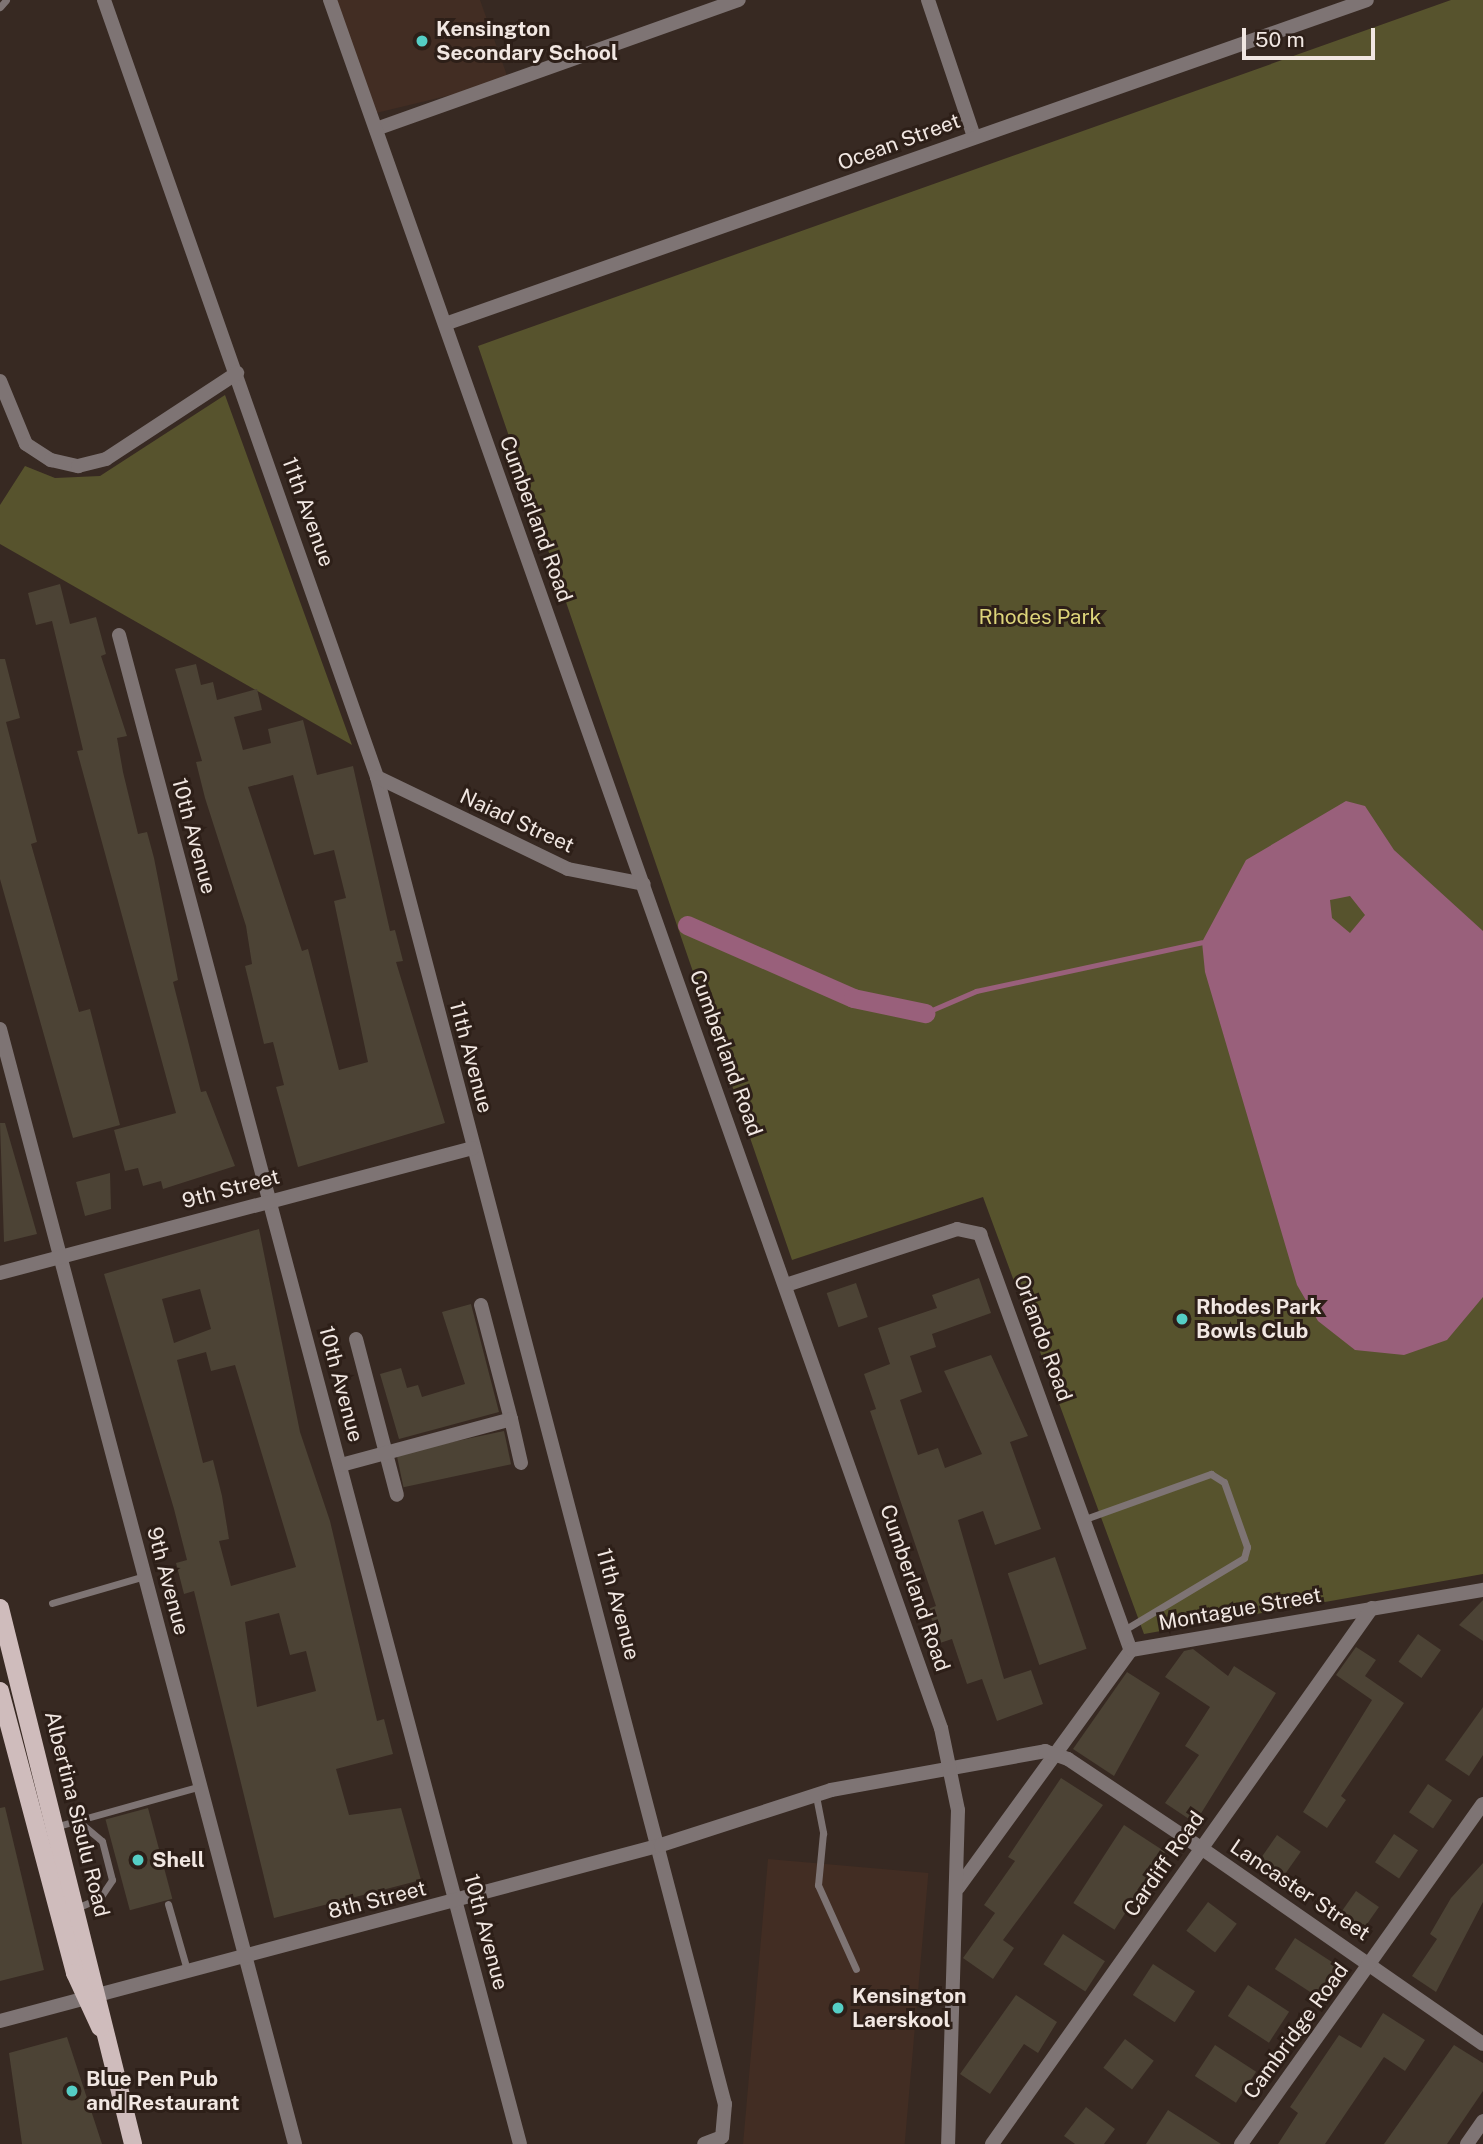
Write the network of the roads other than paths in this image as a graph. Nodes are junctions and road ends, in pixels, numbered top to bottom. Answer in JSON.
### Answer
{"nodes":[{"id":1,"x":6,"y":0,"type":"edge"},
{"id":2,"x":104,"y":0,"type":"edge"},
{"id":3,"x":330,"y":0,"type":"edge"},
{"id":4,"x":739,"y":0,"type":"edge"},
{"id":5,"x":928,"y":0,"type":"edge"},
{"id":6,"x":1367,"y":0,"type":"edge"},
{"id":7,"x":0,"y":7,"type":"edge"},
{"id":8,"x":376,"y":129,"type":"junction"},
{"id":9,"x":974,"y":137,"type":"junction"},
{"id":10,"x":445,"y":324,"type":"junction"},
{"id":11,"x":237,"y":373,"type":"junction"},
{"id":12,"x":0,"y":382,"type":"edge"},
{"id":13,"x":119,"y":635,"type":"dead end"},
{"id":14,"x":377,"y":777,"type":"junction"},
{"id":15,"x":644,"y":884,"type":"junction"},
{"id":16,"x":0,"y":1029,"type":"edge"},
{"id":17,"x":474,"y":1147,"type":"junction"},
{"id":18,"x":270,"y":1200,"type":"junction"},
{"id":19,"x":61,"y":1258,"type":"junction"},
{"id":20,"x":0,"y":1273,"type":"edge"},
{"id":21,"x":786,"y":1285,"type":"junction"},
{"id":22,"x":481,"y":1305,"type":"dead end"},
{"id":23,"x":356,"y":1339,"type":"dead end"},
{"id":24,"x":511,"y":1419,"type":"junction"},
{"id":25,"x":386,"y":1452,"type":"junction"},
{"id":26,"x":521,"y":1463,"type":"dead end"},
{"id":27,"x":341,"y":1465,"type":"junction"},
{"id":28,"x":397,"y":1494,"type":"dead end"},
{"id":29,"x":1085,"y":1519,"type":"junction"},
{"id":30,"x":145,"y":1576,"type":"junction"},
{"id":31,"x":1483,"y":1590,"type":"edge"},
{"id":32,"x":52,"y":1603,"type":"dead end"},
{"id":33,"x":0,"y":1608,"type":"edge"},
{"id":34,"x":1372,"y":1608,"type":"junction"},
{"id":35,"x":1124,"y":1630,"type":"junction"},
{"id":36,"x":1131,"y":1650,"type":"junction"},
{"id":37,"x":0,"y":1691,"type":"edge"},
{"id":38,"x":1054,"y":1752,"type":"junction"},
{"id":39,"x":951,"y":1765,"type":"junction"},
{"id":40,"x":201,"y":1786,"type":"junction"},
{"id":41,"x":816,"y":1795,"type":"junction"},
{"id":42,"x":1483,"y":1804,"type":"edge"},
{"id":43,"x":78,"y":1821,"type":"junction"},
{"id":44,"x":58,"y":1826,"type":"junction"},
{"id":45,"x":661,"y":1845,"type":"junction"},
{"id":46,"x":1201,"y":1848,"type":"junction"},
{"id":47,"x":958,"y":1888,"type":"junction"},
{"id":48,"x":456,"y":1901,"type":"junction"},
{"id":49,"x":168,"y":1904,"type":"dead end"},
{"id":50,"x":79,"y":1907,"type":"junction"},
{"id":51,"x":243,"y":1955,"type":"junction"},
{"id":52,"x":1370,"y":1964,"type":"junction"},
{"id":53,"x":856,"y":1969,"type":"dead end"},
{"id":54,"x":187,"y":1970,"type":"junction"},
{"id":55,"x":92,"y":1996,"type":"junction"},
{"id":56,"x":0,"y":2021,"type":"edge"},
{"id":57,"x":1483,"y":2044,"type":"edge"},
{"id":58,"x":1483,"y":2121,"type":"edge"},
{"id":59,"x":710,"y":2142,"type":"edge"},
{"id":60,"x":133,"y":2144,"type":"edge"},
{"id":61,"x":295,"y":2144,"type":"edge"},
{"id":62,"x":520,"y":2144,"type":"edge"},
{"id":63,"x":948,"y":2144,"type":"edge"},
{"id":64,"x":992,"y":2144,"type":"edge"},
{"id":65,"x":1241,"y":2144,"type":"edge"},
{"id":66,"x":1467,"y":2144,"type":"edge"}],
"edges":[{"from":1,"to":7,"type":"lane"},
{"from":2,"to":11,"type":"street","name":"11th Avenue"},
{"from":3,"to":8,"type":"street","name":"Cumberland Road"},
{"from":4,"to":8,"type":"street"},
{"from":5,"to":9,"type":"street"},
{"from":6,"to":9,"type":"street","name":"Ocean Street"},
{"from":8,"to":10,"type":"street","name":"Cumberland Road"},
{"from":9,"to":10,"type":"street","name":"Ocean Street"},
{"from":10,"to":15,"type":"street","name":"Cumberland Road"},
{"from":11,"to":12,"type":"street"},
{"from":11,"to":14,"type":"street","name":"11th Avenue"},
{"from":13,"to":18,"type":"street","name":"10th Avenue"},
{"from":14,"to":15,"type":"street","name":"Naiad Street"},
{"from":14,"to":17,"type":"street","name":"11th Avenue"},
{"from":15,"to":21,"type":"street","name":"Cumberland Road"},
{"from":16,"to":19,"type":"street","name":"9th Avenue"},
{"from":17,"to":18,"type":"street","name":"9th Street"},
{"from":17,"to":45,"type":"street","name":"11th Avenue"},
{"from":18,"to":19,"type":"street","name":"9th Street"},
{"from":18,"to":27,"type":"street","name":"10th Avenue"},
{"from":19,"to":20,"type":"street","name":"9th Street"},
{"from":19,"to":30,"type":"street","name":"9th Avenue"},
{"from":21,"to":29,"type":"street","name":"Orlando Road"},
{"from":21,"to":39,"type":"street","name":"Cumberland Road"},
{"from":22,"to":24,"type":"street"},
{"from":23,"to":25,"type":"street"},
{"from":24,"to":25,"type":"street"},
{"from":24,"to":26,"type":"street"},
{"from":25,"to":27,"type":"street"},
{"from":25,"to":28,"type":"street"},
{"from":27,"to":48,"type":"street","name":"10th Avenue"},
{"from":29,"to":35,"type":"street","name":"Orlando Road"},
{"from":29,"to":35,"type":"lane"},
{"from":30,"to":32,"type":"lane"},
{"from":30,"to":40,"type":"street","name":"9th Avenue"},
{"from":31,"to":34,"type":"street","name":"Montague Street"},
{"from":33,"to":44,"type":"main road","name":"Albertina Sisulu Road"},
{"from":34,"to":36,"type":"street","name":"Montague Street"},
{"from":34,"to":46,"type":"street","name":"Cardiff Road"},
{"from":35,"to":36,"type":"street","name":"Orlando Road"},
{"from":36,"to":38,"type":"street"},
{"from":37,"to":55,"type":"main road","name":"Albertina Sisulu Road"},
{"from":38,"to":39,"type":"street"},
{"from":38,"to":46,"type":"street","name":"Lancaster Street"},
{"from":38,"to":47,"type":"street"},
{"from":39,"to":41,"type":"street"},
{"from":39,"to":47,"type":"street","name":"Cumberland Road"},
{"from":40,"to":43,"type":"lane"},
{"from":40,"to":51,"type":"street","name":"9th Avenue"},
{"from":41,"to":45,"type":"street","name":"8th Street"},
{"from":41,"to":53,"type":"lane"},
{"from":42,"to":52,"type":"street","name":"Cambridge Road"},
{"from":43,"to":44,"type":"lane"},
{"from":43,"to":50,"type":"lane"},
{"from":44,"to":50,"type":"main road","name":"Albertina Sisulu Road"},
{"from":45,"to":48,"type":"street","name":"8th Street"},
{"from":45,"to":59,"type":"street","name":"11th Avenue"},
{"from":46,"to":52,"type":"street","name":"Lancaster Street"},
{"from":46,"to":64,"type":"street","name":"Cardiff Road"},
{"from":47,"to":63,"type":"street","name":"Cumberland Road"},
{"from":48,"to":51,"type":"street","name":"8th Street"},
{"from":48,"to":62,"type":"street","name":"10th Avenue"},
{"from":49,"to":54,"type":"lane"},
{"from":50,"to":55,"type":"main road","name":"Albertina Sisulu Road"},
{"from":51,"to":54,"type":"street","name":"8th Street"},
{"from":51,"to":61,"type":"street","name":"9th Avenue"},
{"from":52,"to":57,"type":"street","name":"Lancaster Street"},
{"from":52,"to":65,"type":"street","name":"Cambridge Road"},
{"from":54,"to":55,"type":"street","name":"8th Street"},
{"from":55,"to":56,"type":"street","name":"8th Street"},
{"from":55,"to":60,"type":"main road","name":"Albertina Sisulu Road"},
{"from":58,"to":66,"type":"street"}]}
